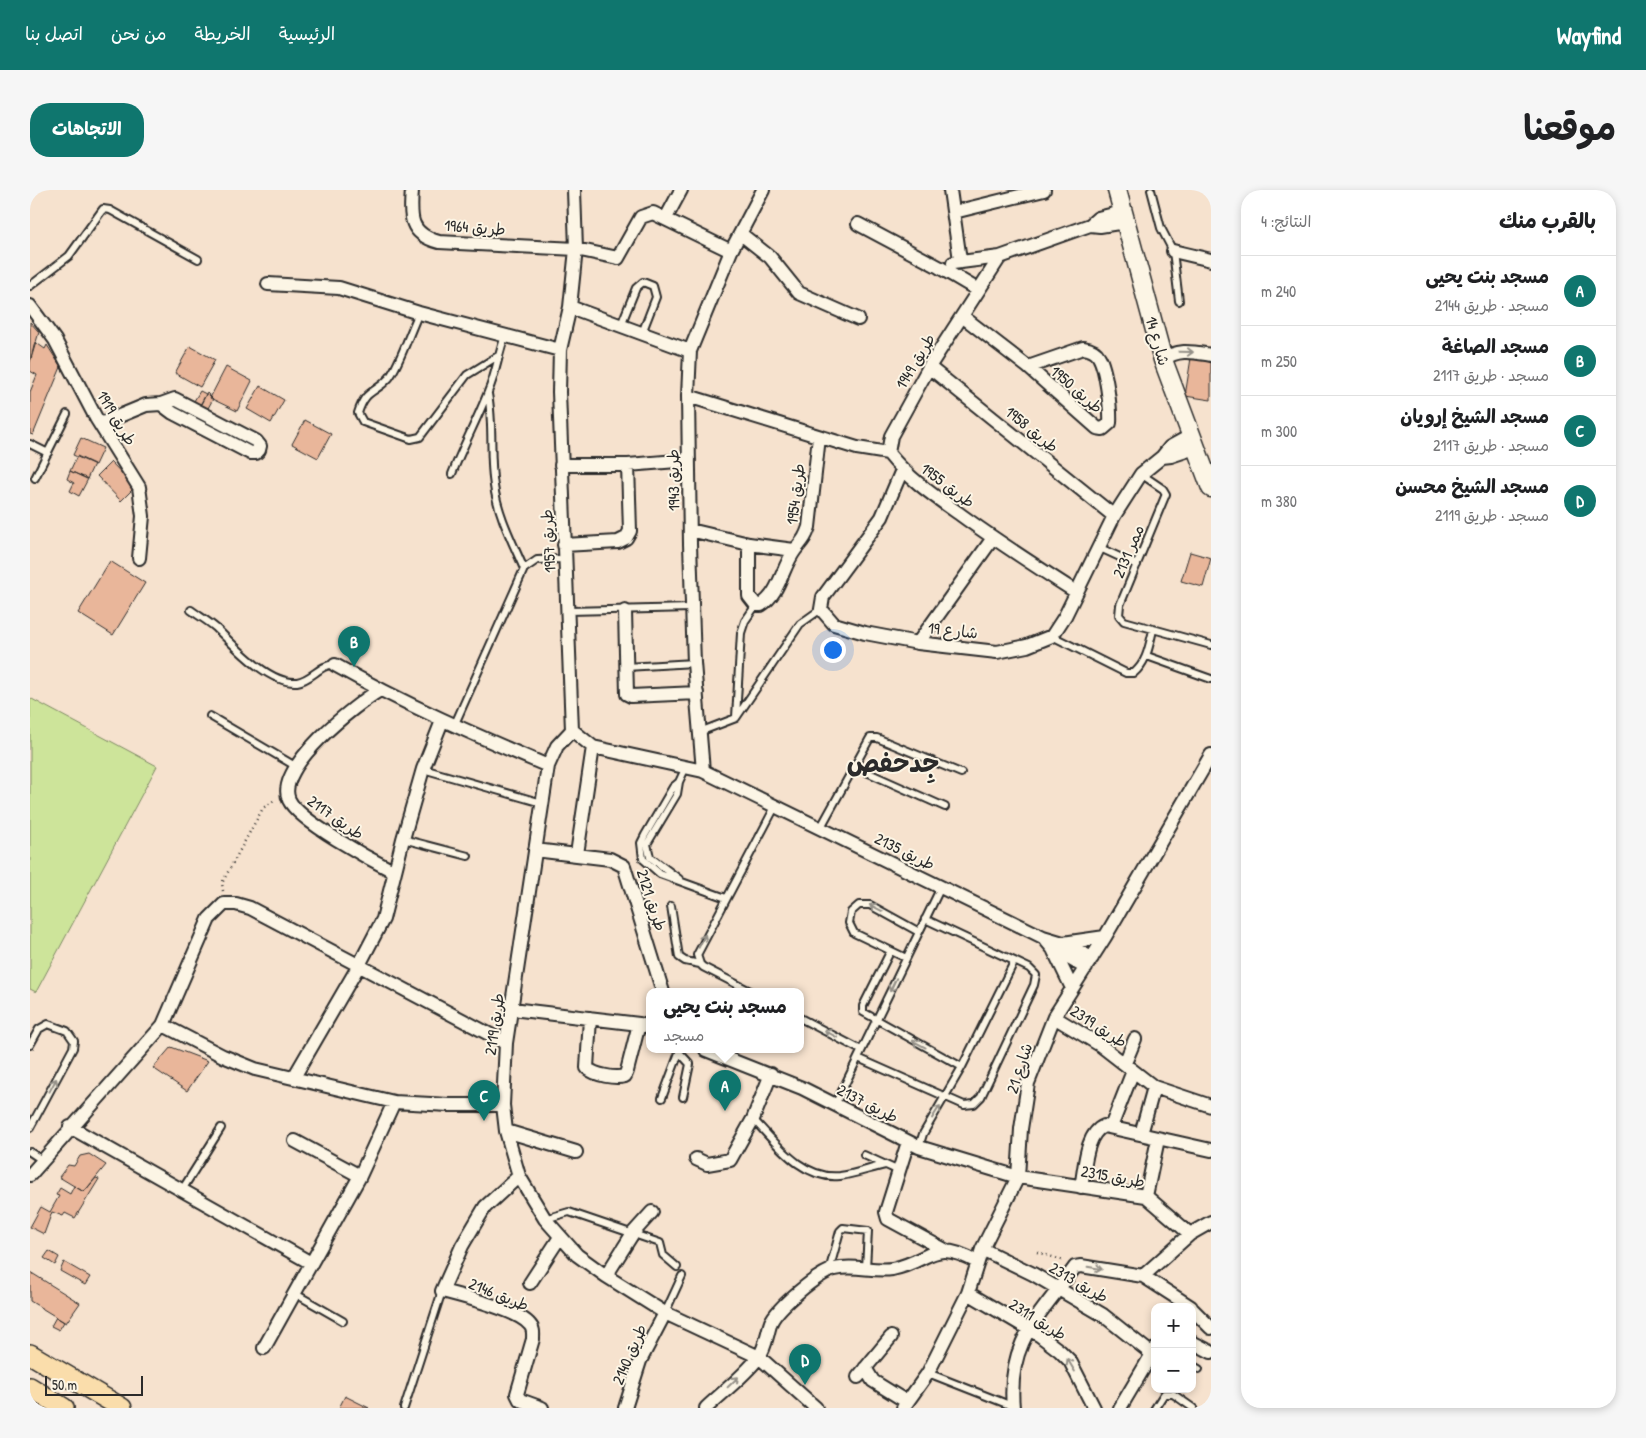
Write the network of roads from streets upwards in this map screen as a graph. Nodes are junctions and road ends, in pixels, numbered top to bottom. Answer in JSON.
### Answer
{"nodes":[{"id":1,"x":412,"y":190,"type":"edge"},
{"id":2,"x":574,"y":190,"type":"edge"},
{"id":3,"x":681,"y":190,"type":"edge"},
{"id":4,"x":763,"y":190,"type":"edge"},
{"id":5,"x":950,"y":190,"type":"edge"},
{"id":6,"x":1044,"y":190,"type":"edge"},
{"id":7,"x":1118,"y":190,"type":"edge"},
{"id":8,"x":954,"y":212,"type":"junction"},
{"id":9,"x":1123,"y":217,"type":"junction"},
{"id":10,"x":666,"y":218,"type":"junction"},
{"id":11,"x":858,"y":224,"type":"dead end"},
{"id":12,"x":741,"y":234,"type":"junction"},
{"id":13,"x":576,"y":249,"type":"junction"},
{"id":14,"x":731,"y":251,"type":"junction"},
{"id":15,"x":1173,"y":251,"type":"road end"},
{"id":16,"x":1000,"y":256,"type":"junction"},
{"id":17,"x":960,"y":260,"type":"junction"},
{"id":18,"x":1211,"y":260,"type":"edge"},
{"id":19,"x":939,"y":267,"type":"junction"},
{"id":20,"x":268,"y":284,"type":"dead end"},
{"id":21,"x":978,"y":290,"type":"junction"},
{"id":22,"x":30,"y":306,"type":"edge"},
{"id":23,"x":570,"y":307,"type":"junction"},
{"id":24,"x":962,"y":316,"type":"junction"},
{"id":25,"x":858,"y":318,"type":"dead end"},
{"id":26,"x":560,"y":350,"type":"junction"},
{"id":27,"x":690,"y":351,"type":"junction"},
{"id":28,"x":1211,"y":355,"type":"edge"},
{"id":29,"x":1163,"y":360,"type":"junction"},
{"id":30,"x":929,"y":367,"type":"junction"},
{"id":31,"x":1028,"y":367,"type":"junction"},
{"id":32,"x":688,"y":396,"type":"junction"},
{"id":33,"x":161,"y":404,"type":"junction"},
{"id":34,"x":100,"y":424,"type":"junction"},
{"id":35,"x":819,"y":437,"type":"junction"},
{"id":36,"x":1193,"y":442,"type":"junction"},
{"id":37,"x":888,"y":453,"type":"junction"},
{"id":38,"x":689,"y":460,"type":"junction"},
{"id":39,"x":561,"y":465,"type":"junction"},
{"id":40,"x":628,"y":465,"type":"junction"},
{"id":41,"x":902,"y":470,"type":"junction"},
{"id":42,"x":1211,"y":488,"type":"edge"},
{"id":43,"x":1114,"y":516,"type":"junction"},
{"id":44,"x":690,"y":530,"type":"junction"},
{"id":45,"x":993,"y":538,"type":"junction"},
{"id":46,"x":749,"y":544,"type":"junction"},
{"id":47,"x":564,"y":545,"type":"junction"},
{"id":48,"x":794,"y":550,"type":"junction"},
{"id":49,"x":139,"y":558,"type":"dead end"},
{"id":50,"x":1076,"y":592,"type":"junction"},
{"id":51,"x":625,"y":611,"type":"road end"},
{"id":52,"x":918,"y":643,"type":"junction"},
{"id":53,"x":335,"y":664,"type":"road end"},
{"id":54,"x":380,"y":690,"type":"junction"},
{"id":55,"x":697,"y":694,"type":"junction"},
{"id":56,"x":442,"y":721,"type":"junction"},
{"id":57,"x":572,"y":730,"type":"junction"},
{"id":58,"x":593,"y":747,"type":"junction"},
{"id":59,"x":1211,"y":755,"type":"edge"},
{"id":60,"x":548,"y":766,"type":"junction"},
{"id":61,"x":704,"y":771,"type":"junction"},
{"id":62,"x":534,"y":850,"type":"junction"},
{"id":63,"x":577,"y":854,"type":"junction"},
{"id":64,"x":393,"y":871,"type":"junction"},
{"id":65,"x":1104,"y":937,"type":"junction"},
{"id":66,"x":1058,"y":946,"type":"junction"},
{"id":67,"x":1089,"y":963,"type":"junction"},
{"id":68,"x":358,"y":967,"type":"junction"},
{"id":69,"x":663,"y":988,"type":"edge"},
{"id":70,"x":1072,"y":988,"type":"junction"},
{"id":71,"x":512,"y":1010,"type":"junction"},
{"id":72,"x":1054,"y":1017,"type":"junction"},
{"id":73,"x":590,"y":1018,"type":"junction"},
{"id":74,"x":163,"y":1025,"type":"junction"},
{"id":75,"x":645,"y":1026,"type":"edge"},
{"id":76,"x":1135,"y":1039,"type":"dead end"},
{"id":77,"x":506,"y":1043,"type":"junction"},
{"id":78,"x":714,"y":1053,"type":"edge"},
{"id":79,"x":1129,"y":1067,"type":"junction"},
{"id":80,"x":771,"y":1074,"type":"junction"},
{"id":81,"x":294,"y":1077,"type":"junction"},
{"id":82,"x":1154,"y":1088,"type":"junction"},
{"id":83,"x":394,"y":1102,"type":"junction"},
{"id":84,"x":503,"y":1105,"type":"junction"},
{"id":85,"x":1211,"y":1106,"type":"edge"},
{"id":86,"x":70,"y":1127,"type":"junction"},
{"id":87,"x":1111,"y":1127,"type":"junction"},
{"id":88,"x":506,"y":1130,"type":"junction"},
{"id":89,"x":1141,"y":1134,"type":"junction"},
{"id":90,"x":1158,"y":1140,"type":"junction"},
{"id":91,"x":295,"y":1141,"type":"dead end"},
{"id":92,"x":914,"y":1145,"type":"junction"},
{"id":93,"x":1211,"y":1150,"type":"edge"},
{"id":94,"x":576,"y":1152,"type":"dead end"},
{"id":95,"x":696,"y":1160,"type":"dead end"},
{"id":96,"x":30,"y":1174,"type":"edge"},
{"id":97,"x":360,"y":1176,"type":"junction"},
{"id":98,"x":519,"y":1176,"type":"junction"},
{"id":99,"x":1018,"y":1177,"type":"junction"},
{"id":100,"x":1082,"y":1187,"type":"junction"},
{"id":101,"x":1146,"y":1196,"type":"junction"},
{"id":102,"x":652,"y":1212,"type":"dead end"},
{"id":103,"x":1211,"y":1222,"type":"edge"},
{"id":104,"x":1190,"y":1234,"type":"junction"},
{"id":105,"x":560,"y":1237,"type":"junction"},
{"id":106,"x":982,"y":1249,"type":"junction"},
{"id":107,"x":945,"y":1250,"type":"junction"},
{"id":108,"x":977,"y":1262,"type":"junction"},
{"id":109,"x":311,"y":1263,"type":"junction"},
{"id":110,"x":606,"y":1276,"type":"junction"},
{"id":111,"x":1143,"y":1276,"type":"junction"},
{"id":112,"x":530,"y":1283,"type":"dead end"},
{"id":113,"x":1059,"y":1289,"type":"junction"},
{"id":114,"x":968,"y":1293,"type":"junction"},
{"id":115,"x":1183,"y":1303,"type":"edge"},
{"id":116,"x":665,"y":1312,"type":"junction"},
{"id":117,"x":1196,"y":1314,"type":"edge"},
{"id":118,"x":1211,"y":1328,"type":"edge"},
{"id":119,"x":1027,"y":1329,"type":"junction"},
{"id":120,"x":891,"y":1337,"type":"dead end"},
{"id":121,"x":1196,"y":1344,"type":"edge"},
{"id":122,"x":264,"y":1348,"type":"dead end"},
{"id":123,"x":1151,"y":1351,"type":"edge"},
{"id":124,"x":1211,"y":1352,"type":"edge"},
{"id":125,"x":30,"y":1354,"type":"edge"},
{"id":126,"x":1151,"y":1355,"type":"edge"},
{"id":127,"x":759,"y":1357,"type":"junction"},
{"id":128,"x":30,"y":1387,"type":"edge"},
{"id":129,"x":57,"y":1405,"type":"edge"},
{"id":130,"x":808,"y":1405,"type":"edge"},
{"id":131,"x":905,"y":1405,"type":"edge"},
{"id":132,"x":1013,"y":1407,"type":"edge"},
{"id":133,"x":122,"y":1408,"type":"edge"},
{"id":134,"x":542,"y":1408,"type":"edge"},
{"id":135,"x":625,"y":1408,"type":"edge"},
{"id":136,"x":706,"y":1408,"type":"edge"},
{"id":137,"x":1094,"y":1408,"type":"edge"},
{"id":138,"x":1120,"y":1408,"type":"edge"}],
"edges":[{"from":1,"to":13,"type":"street","name":"طريق 1964"},
{"from":2,"to":13,"type":"street","name":"طريق 1957"},
{"from":3,"to":10,"type":"street"},
{"from":4,"to":12,"type":"street","name":"طريق 1943"},
{"from":5,"to":8,"type":"street"},
{"from":6,"to":8,"type":"street"},
{"from":7,"to":9,"type":"street","name":"شارع 14"},
{"from":8,"to":17,"type":"street"},
{"from":9,"to":16,"type":"street"},
{"from":9,"to":29,"type":"street","name":"شارع 14"},
{"from":10,"to":13,"type":"street"},
{"from":10,"to":14,"type":"street"},
{"from":11,"to":19,"type":"street"},
{"from":12,"to":14,"type":"street","name":"طريق 1943"},
{"from":12,"to":25,"type":"street"},
{"from":13,"to":23,"type":"street","name":"طريق 1957"},
{"from":14,"to":27,"type":"street","name":"طريق 1943"},
{"from":15,"to":18,"type":"street"},
{"from":16,"to":17,"type":"street"},
{"from":16,"to":21,"type":"street","name":"طريق 1949"},
{"from":17,"to":19,"type":"street"},
{"from":19,"to":21,"type":"street"},
{"from":20,"to":26,"type":"street"},
{"from":21,"to":24,"type":"street","name":"طريق 1949"},
{"from":22,"to":34,"type":"street","name":"طريق 1919"},
{"from":23,"to":26,"type":"street","name":"طريق 1957"},
{"from":23,"to":27,"type":"street"},
{"from":24,"to":30,"type":"street","name":"طريق 1949"},
{"from":24,"to":31,"type":"street","name":"طريق 1950"},
{"from":26,"to":39,"type":"street","name":"طريق 1957"},
{"from":27,"to":32,"type":"street","name":"طريق 1943"},
{"from":29,"to":28,"type":"street","one_way":true},
{"from":29,"to":36,"type":"street","name":"شارع 14"},
{"from":30,"to":37,"type":"street","name":"طريق 1949"},
{"from":30,"to":43,"type":"street","name":"طريق 1958"},
{"from":31,"to":31,"type":"street","name":"طريق 1950"},
{"from":32,"to":35,"type":"street"},
{"from":32,"to":38,"type":"street","name":"طريق 1943"},
{"from":33,"to":33,"type":"street"},
{"from":33,"to":34,"type":"street"},
{"from":34,"to":49,"type":"street","name":"طريق 1919"},
{"from":35,"to":37,"type":"street"},
{"from":35,"to":48,"type":"street","name":"طريق 1954"},
{"from":36,"to":42,"type":"street","name":"شارع 14"},
{"from":36,"to":43,"type":"street"},
{"from":37,"to":41,"type":"street","name":"طريق 1955"},
{"from":38,"to":40,"type":"street"},
{"from":38,"to":44,"type":"street","name":"طريق 1943"},
{"from":39,"to":40,"type":"street"},
{"from":39,"to":47,"type":"street","name":"طريق 1957"},
{"from":40,"to":47,"type":"street"},
{"from":41,"to":45,"type":"street","name":"طريق 1955"},
{"from":41,"to":52,"type":"street","name":"شارع 19"},
{"from":43,"to":50,"type":"street"},
{"from":44,"to":46,"type":"street"},
{"from":44,"to":55,"type":"street","name":"طريق 1943"},
{"from":45,"to":50,"type":"street","name":"طريق 1955"},
{"from":45,"to":52,"type":"street"},
{"from":46,"to":48,"type":"street"},
{"from":46,"to":48,"type":"street","name":"طريق 1954"},
{"from":47,"to":57,"type":"street","name":"طريق 1957"},
{"from":50,"to":52,"type":"street","name":"شارع 19"},
{"from":51,"to":55,"type":"street"},
{"from":53,"to":54,"type":"street"},
{"from":54,"to":56,"type":"street"},
{"from":54,"to":64,"type":"street","name":"طريق 2117"},
{"from":55,"to":61,"type":"street","name":"طريق 1943"},
{"from":56,"to":60,"type":"street"},
{"from":56,"to":64,"type":"street"},
{"from":57,"to":58,"type":"street"},
{"from":57,"to":60,"type":"street","name":"طريق 2119"},
{"from":58,"to":61,"type":"street"},
{"from":58,"to":63,"type":"street"},
{"from":59,"to":65,"type":"street","name":"شارع 21"},
{"from":60,"to":62,"type":"street","name":"طريق 2119"},
{"from":61,"to":66,"type":"street","name":"طريق 2135"},
{"from":62,"to":63,"type":"street","name":"طريق 2121"},
{"from":62,"to":71,"type":"street","name":"طريق 2119"},
{"from":63,"to":69,"type":"street","name":"طريق 2121"},
{"from":64,"to":68,"type":"street"},
{"from":65,"to":66,"type":"street"},
{"from":65,"to":67,"type":"street","name":"شارع 21"},
{"from":66,"to":67,"type":"street"},
{"from":66,"to":70,"type":"street"},
{"from":67,"to":70,"type":"street","name":"شارع 21"},
{"from":68,"to":74,"type":"street"},
{"from":68,"to":77,"type":"street"},
{"from":68,"to":81,"type":"street"},
{"from":70,"to":72,"type":"street","name":"شارع 21"},
{"from":71,"to":73,"type":"street"},
{"from":71,"to":77,"type":"street","name":"طريق 2119"},
{"from":72,"to":79,"type":"street","name":"طريق 2319"},
{"from":72,"to":99,"type":"street","name":"شارع 21"},
{"from":73,"to":75,"type":"street"},
{"from":73,"to":75,"type":"street"},
{"from":74,"to":81,"type":"street"},
{"from":74,"to":86,"type":"street"},
{"from":76,"to":79,"type":"street","name":"طريق 2319"},
{"from":77,"to":84,"type":"street","name":"طريق 2119"},
{"from":78,"to":80,"type":"street","name":"طريق 2137"},
{"from":79,"to":82,"type":"street","name":"طريق 2319"},
{"from":79,"to":87,"type":"street"},
{"from":80,"to":92,"type":"street","name":"طريق 2137"},
{"from":80,"to":95,"type":"street"},
{"from":81,"to":83,"type":"street"},
{"from":82,"to":85,"type":"street","name":"طريق 2319"},
{"from":82,"to":89,"type":"street"},
{"from":83,"to":84,"type":"street"},
{"from":83,"to":97,"type":"street"},
{"from":84,"to":88,"type":"street","name":"طريق 2119"},
{"from":86,"to":96,"type":"street"},
{"from":86,"to":109,"type":"street"},
{"from":87,"to":89,"type":"street"},
{"from":87,"to":100,"type":"street"},
{"from":88,"to":94,"type":"street"},
{"from":88,"to":98,"type":"street","name":"طريق 2119"},
{"from":89,"to":90,"type":"street"},
{"from":90,"to":93,"type":"street"},
{"from":90,"to":101,"type":"street"},
{"from":91,"to":97,"type":"street"},
{"from":92,"to":99,"type":"street","name":"طريق 2137"},
{"from":92,"to":107,"type":"street"},
{"from":97,"to":109,"type":"street"},
{"from":98,"to":105,"type":"street","name":"طريق 2119"},
{"from":98,"to":134,"type":"street","name":"طريق 2146"},
{"from":99,"to":100,"type":"street","name":"طريق 2315"},
{"from":99,"to":106,"type":"street","name":"شارع 21"},
{"from":100,"to":101,"type":"street","name":"طريق 2315"},
{"from":101,"to":104,"type":"street","name":"طريق 2315"},
{"from":102,"to":110,"type":"street"},
{"from":103,"to":104,"type":"street"},
{"from":104,"to":111,"type":"street"},
{"from":105,"to":110,"type":"street","name":"طريق 2119"},
{"from":105,"to":112,"type":"street"},
{"from":106,"to":108,"type":"street","name":"شارع 21"},
{"from":106,"to":113,"type":"street","name":"طريق 2313"},
{"from":107,"to":108,"type":"street"},
{"from":107,"to":127,"type":"street"},
{"from":108,"to":114,"type":"street","name":"شارع 21"},
{"from":109,"to":122,"type":"street"},
{"from":110,"to":116,"type":"street","name":"طريق 2119"},
{"from":113,"to":111,"type":"street","one_way":true},
{"from":111,"to":115,"type":"street"},
{"from":113,"to":119,"type":"street"},
{"from":113,"to":123,"type":"street","name":"طريق 2313"},
{"from":114,"to":119,"type":"street","name":"طريق 2311"},
{"from":114,"to":131,"type":"street","name":"شارع 21"},
{"from":116,"to":127,"type":"street","name":"طريق 2119"},
{"from":116,"to":135,"type":"street","name":"طريق 2140"},
{"from":117,"to":118,"type":"street"},
{"from":119,"to":132,"type":"street"},
{"from":137,"to":119,"type":"street","name":"طريق 2311","one_way":true},
{"from":120,"to":131,"type":"street"},
{"from":121,"to":124,"type":"street"},
{"from":125,"to":133,"type":"main road"},
{"from":126,"to":138,"type":"street"},
{"from":127,"to":130,"type":"street","name":"طريق 2119"},
{"from":136,"to":127,"type":"street","one_way":true},
{"from":128,"to":129,"type":"main road"}]}
